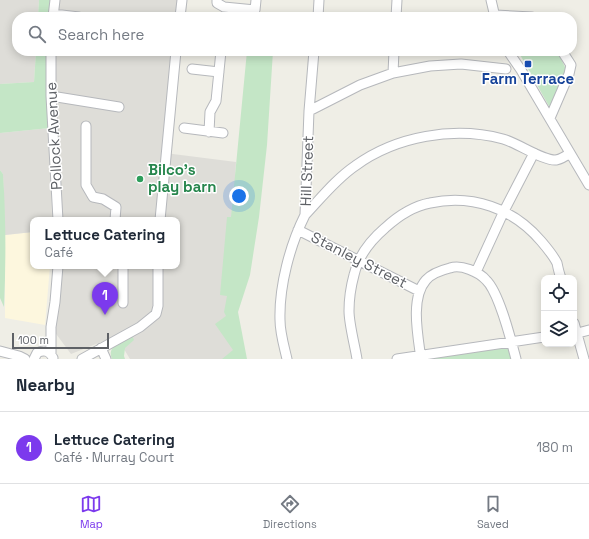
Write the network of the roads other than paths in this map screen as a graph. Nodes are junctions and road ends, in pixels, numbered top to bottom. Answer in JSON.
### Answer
{"nodes":[{"id":1,"x":55,"y":0,"type":"edge"},
{"id":2,"x":182,"y":0,"type":"edge"},
{"id":3,"x":217,"y":0,"type":"edge"},
{"id":4,"x":256,"y":0,"type":"edge"},
{"id":5,"x":319,"y":0,"type":"edge"},
{"id":6,"x":397,"y":0,"type":"edge"},
{"id":7,"x":491,"y":0,"type":"edge"},
{"id":8,"x":224,"y":7,"type":"junction"},
{"id":9,"x":53,"y":12,"type":"edge"},
{"id":10,"x":181,"y":12,"type":"edge"},
{"id":11,"x":224,"y":12,"type":"edge"},
{"id":12,"x":318,"y":12,"type":"edge"},
{"id":13,"x":396,"y":12,"type":"edge"},
{"id":14,"x":494,"y":12,"type":"edge"},
{"id":15,"x":51,"y":56,"type":"edge"},
{"id":16,"x":176,"y":56,"type":"edge"},
{"id":17,"x":221,"y":56,"type":"edge"},
{"id":18,"x":314,"y":56,"type":"edge"},
{"id":19,"x":394,"y":56,"type":"edge"},
{"id":20,"x":511,"y":56,"type":"edge"},
{"id":21,"x":565,"y":56,"type":"edge"},
{"id":22,"x":192,"y":69,"type":"dead end"},
{"id":23,"x":506,"y":69,"type":"dead end"},
{"id":24,"x":219,"y":72,"type":"junction"},
{"id":25,"x":393,"y":73,"type":"junction"},
{"id":26,"x":51,"y":96,"type":"junction"},
{"id":27,"x":119,"y":107,"type":"dead end"},
{"id":28,"x":309,"y":111,"type":"junction"},
{"id":29,"x":550,"y":118,"type":"junction"},
{"id":30,"x":86,"y":126,"type":"dead end"},
{"id":31,"x":184,"y":128,"type":"dead end"},
{"id":32,"x":208,"y":132,"type":"junction"},
{"id":33,"x":223,"y":133,"type":"dead end"},
{"id":34,"x":534,"y":153,"type":"junction"},
{"id":35,"x":570,"y":154,"type":"junction"},
{"id":36,"x":589,"y":185,"type":"edge"},
{"id":37,"x":504,"y":211,"type":"junction"},
{"id":38,"x":305,"y":215,"type":"junction"},
{"id":39,"x":58,"y":217,"type":"edge"},
{"id":40,"x":115,"y":217,"type":"edge"},
{"id":41,"x":160,"y":217,"type":"edge"},
{"id":42,"x":298,"y":230,"type":"junction"},
{"id":43,"x":359,"y":260,"type":"junction"},
{"id":44,"x":58,"y":269,"type":"edge"},
{"id":45,"x":123,"y":269,"type":"edge"},
{"id":46,"x":158,"y":269,"type":"edge"},
{"id":47,"x":476,"y":272,"type":"junction"},
{"id":48,"x":560,"y":275,"type":"edge"},
{"id":49,"x":419,"y":291,"type":"junction"},
{"id":50,"x":123,"y":303,"type":"dead end"},
{"id":51,"x":51,"y":327,"type":"junction"},
{"id":52,"x":589,"y":330,"type":"edge"},
{"id":53,"x":577,"y":334,"type":"edge"},
{"id":54,"x":577,"y":337,"type":"edge"},
{"id":55,"x":541,"y":338,"type":"edge"},
{"id":56,"x":512,"y":342,"type":"junction"},
{"id":57,"x":101,"y":348,"type":"junction"},
{"id":58,"x":0,"y":352,"type":"edge"},
{"id":59,"x":36,"y":355,"type":"edge"},
{"id":60,"x":53,"y":357,"type":"edge"},
{"id":61,"x":421,"y":357,"type":"edge"},
{"id":62,"x":22,"y":358,"type":"edge"},
{"id":63,"x":82,"y":359,"type":"edge"},
{"id":64,"x":106,"y":359,"type":"edge"},
{"id":65,"x":287,"y":359,"type":"edge"},
{"id":66,"x":357,"y":359,"type":"edge"},
{"id":67,"x":397,"y":359,"type":"edge"},
{"id":68,"x":516,"y":359,"type":"edge"},
{"id":69,"x":584,"y":359,"type":"edge"}],
"edges":[{"from":1,"to":9,"type":"street"},
{"from":2,"to":10,"type":"street"},
{"from":3,"to":8,"type":"street"},
{"from":4,"to":8,"type":"street"},
{"from":5,"to":12,"type":"street"},
{"from":6,"to":13,"type":"street"},
{"from":7,"to":14,"type":"street"},
{"from":8,"to":11,"type":"street"},
{"from":15,"to":26,"type":"street","name":"Pollock Avenue"},
{"from":16,"to":41,"type":"street"},
{"from":17,"to":24,"type":"street"},
{"from":18,"to":28,"type":"street","name":"Hill Street"},
{"from":19,"to":25,"type":"street"},
{"from":20,"to":29,"type":"street"},
{"from":21,"to":29,"type":"street"},
{"from":22,"to":24,"type":"street"},
{"from":23,"to":25,"type":"street"},
{"from":24,"to":32,"type":"street"},
{"from":25,"to":28,"type":"street"},
{"from":26,"to":27,"type":"street"},
{"from":26,"to":39,"type":"street","name":"Pollock Avenue"},
{"from":28,"to":38,"type":"street","name":"Hill Street"},
{"from":29,"to":35,"type":"street"},
{"from":30,"to":40,"type":"street"},
{"from":31,"to":32,"type":"street"},
{"from":32,"to":33,"type":"street"},
{"from":34,"to":35,"type":"street"},
{"from":34,"to":37,"type":"street"},
{"from":34,"to":38,"type":"street"},
{"from":35,"to":36,"type":"street"},
{"from":37,"to":43,"type":"street"},
{"from":37,"to":47,"type":"street"},
{"from":37,"to":48,"type":"street"},
{"from":38,"to":42,"type":"street","name":"Hill Street"},
{"from":42,"to":43,"type":"street","name":"Stanley Street"},
{"from":42,"to":65,"type":"street","name":"Hill Street"},
{"from":43,"to":49,"type":"street","name":"Stanley Street"},
{"from":43,"to":66,"type":"street"},
{"from":44,"to":51,"type":"street"},
{"from":45,"to":50,"type":"street"},
{"from":46,"to":57,"type":"street"},
{"from":47,"to":49,"type":"street"},
{"from":47,"to":56,"type":"street"},
{"from":49,"to":61,"type":"street"},
{"from":51,"to":59,"type":"street"},
{"from":51,"to":60,"type":"street"},
{"from":52,"to":53,"type":"street"},
{"from":54,"to":69,"type":"street"},
{"from":55,"to":56,"type":"street"},
{"from":56,"to":61,"type":"street"},
{"from":56,"to":68,"type":"street"},
{"from":57,"to":63,"type":"street"},
{"from":57,"to":64,"type":"street"},
{"from":58,"to":62,"type":"street"},
{"from":59,"to":60,"type":"street"},
{"from":59,"to":62,"type":"street"},
{"from":61,"to":67,"type":"street"}]}
